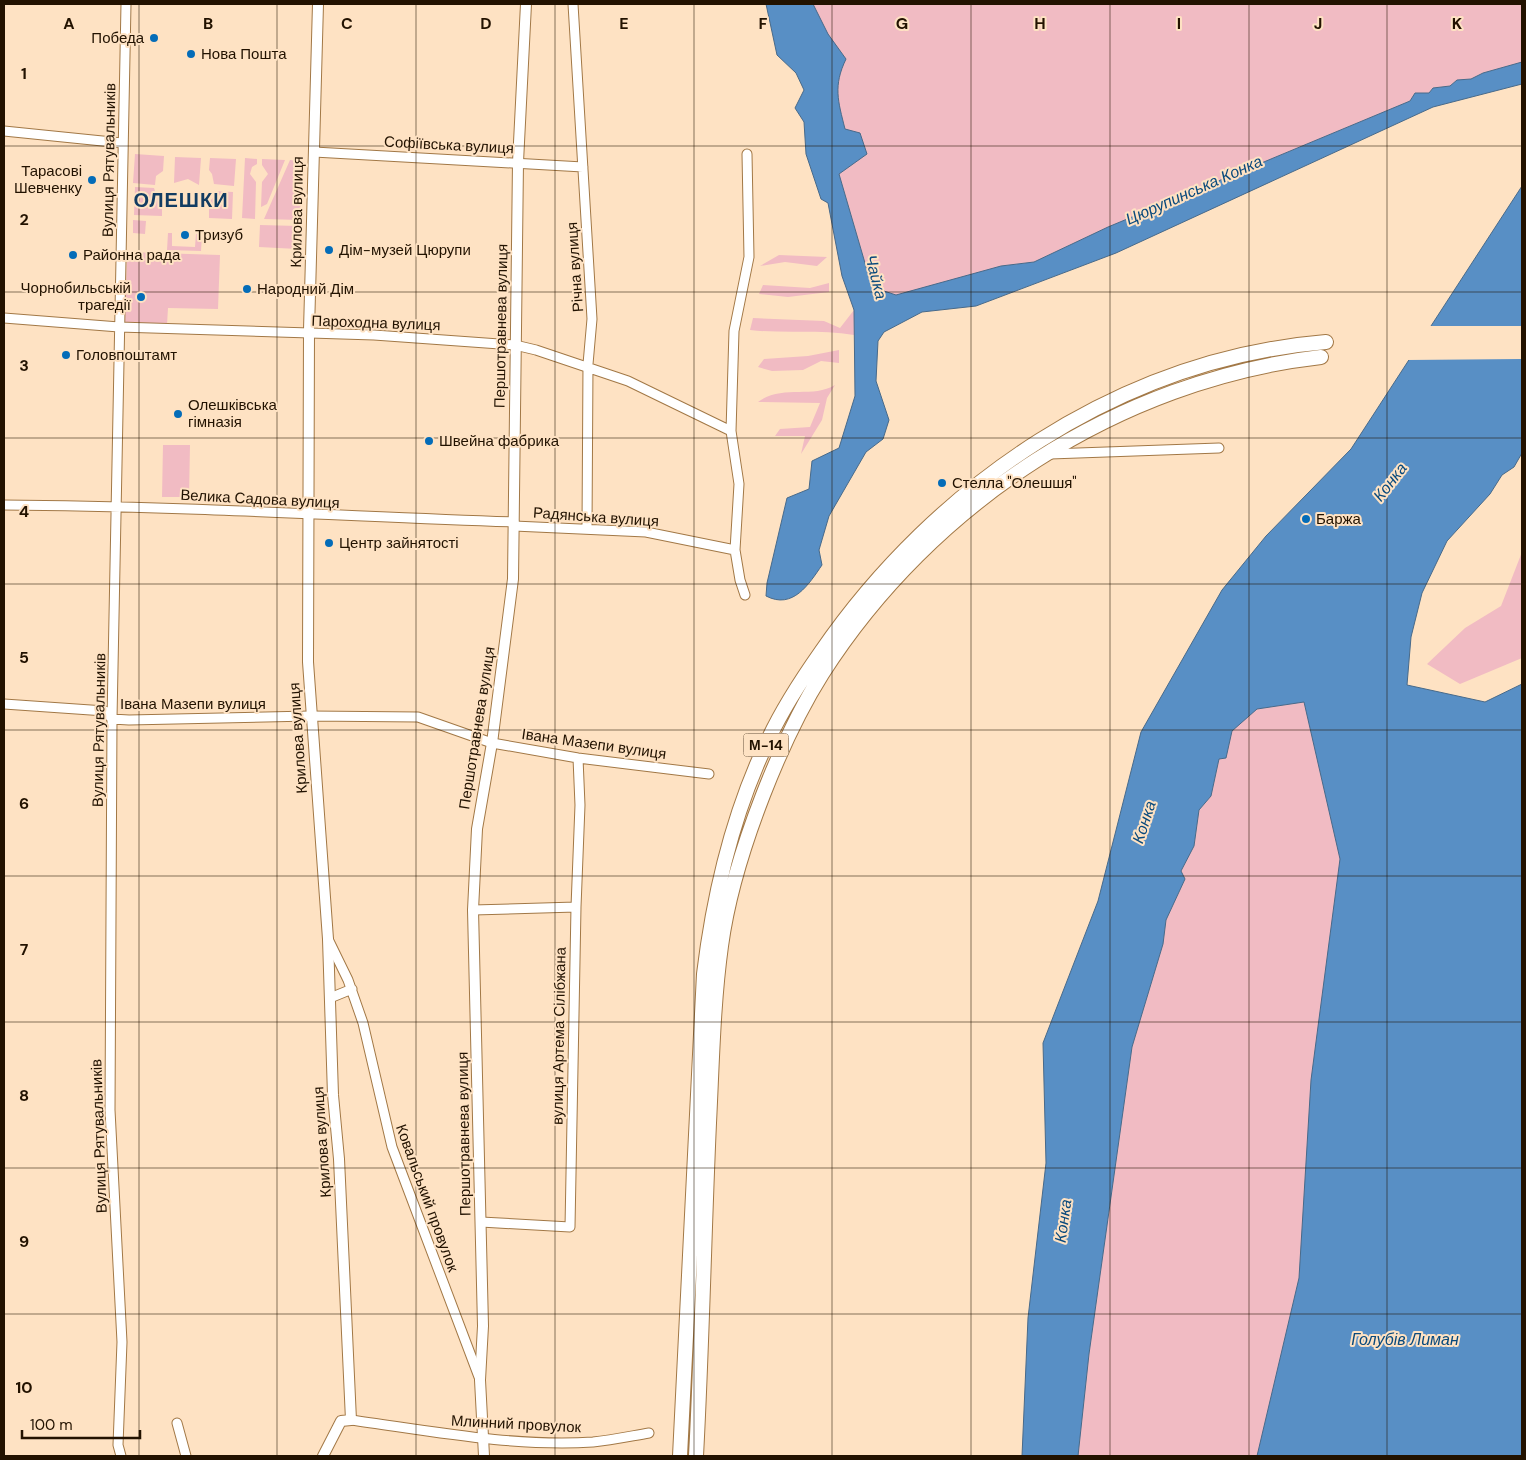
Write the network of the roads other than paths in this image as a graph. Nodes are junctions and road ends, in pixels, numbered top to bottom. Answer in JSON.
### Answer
{"nodes":[{"id":1,"x":126,"y":4,"type":"edge"},
{"id":2,"x":318,"y":4,"type":"edge"},
{"id":3,"x":526,"y":4,"type":"edge"},
{"id":4,"x":573,"y":4,"type":"edge"},
{"id":5,"x":4,"y":131,"type":"edge"},
{"id":6,"x":122,"y":143,"type":"junction"},
{"id":7,"x":314,"y":152,"type":"junction"},
{"id":8,"x":747,"y":154,"type":"dead end"},
{"id":9,"x":518,"y":162,"type":"junction"},
{"id":10,"x":583,"y":167,"type":"junction"},
{"id":11,"x":4,"y":318,"type":"edge"},
{"id":12,"x":120,"y":327,"type":"junction"},
{"id":13,"x":309,"y":334,"type":"junction"},
{"id":14,"x":1326,"y":342,"type":"dead end"},
{"id":15,"x":515,"y":345,"type":"junction"},
{"id":16,"x":1321,"y":358,"type":"dead end"},
{"id":17,"x":588,"y":367,"type":"junction"},
{"id":18,"x":731,"y":430,"type":"junction"},
{"id":19,"x":1219,"y":448,"type":"dead end"},
{"id":20,"x":1047,"y":454,"type":"junction"},
{"id":21,"x":4,"y":505,"type":"edge"},
{"id":22,"x":117,"y":506,"type":"junction"},
{"id":23,"x":310,"y":515,"type":"junction"},
{"id":24,"x":514,"y":524,"type":"junction"},
{"id":25,"x":587,"y":529,"type":"junction"},
{"id":26,"x":734,"y":550,"type":"junction"},
{"id":27,"x":746,"y":595,"type":"dead end"},
{"id":28,"x":4,"y":704,"type":"edge"},
{"id":29,"x":310,"y":716,"type":"junction"},
{"id":30,"x":112,"y":719,"type":"junction"},
{"id":31,"x":492,"y":743,"type":"junction"},
{"id":32,"x":578,"y":758,"type":"junction"},
{"id":33,"x":709,"y":774,"type":"dead end"},
{"id":34,"x":576,"y":907,"type":"junction"},
{"id":35,"x":473,"y":910,"type":"junction"},
{"id":36,"x":328,"y":939,"type":"junction"},
{"id":37,"x":352,"y":989,"type":"junction"},
{"id":38,"x":330,"y":998,"type":"junction"},
{"id":39,"x":481,"y":1222,"type":"junction"},
{"id":40,"x":480,"y":1380,"type":"junction"},
{"id":41,"x":699,"y":1403,"type":"junction"},
{"id":42,"x":351,"y":1420,"type":"junction"},
{"id":43,"x":177,"y":1423,"type":"dead end"},
{"id":44,"x":649,"y":1432,"type":"dead end"},
{"id":45,"x":484,"y":1438,"type":"junction"},
{"id":46,"x":121,"y":1456,"type":"edge"},
{"id":47,"x":186,"y":1456,"type":"edge"},
{"id":48,"x":324,"y":1456,"type":"edge"},
{"id":49,"x":484,"y":1456,"type":"edge"},
{"id":50,"x":680,"y":1456,"type":"edge"},
{"id":51,"x":696,"y":1456,"type":"edge"},
{"id":52,"x":704,"y":1456,"type":"edge"}],
"edges":[{"from":1,"to":6,"type":"street","name":"Вулиця Рятувальників"},
{"from":2,"to":7,"type":"street","name":"Крилова вулиця"},
{"from":3,"to":9,"type":"street","name":"Першотравнева вулиця"},
{"from":4,"to":10,"type":"street","name":"Річна вулиця"},
{"from":5,"to":6,"type":"street"},
{"from":6,"to":12,"type":"street","name":"Вулиця Рятувальників"},
{"from":7,"to":9,"type":"street","name":"Софіївська вулиця"},
{"from":7,"to":13,"type":"street","name":"Крилова вулиця"},
{"from":8,"to":18,"type":"street"},
{"from":9,"to":10,"type":"street","name":"Софіївська вулиця"},
{"from":9,"to":15,"type":"street","name":"Першотравнева вулиця"},
{"from":10,"to":17,"type":"street","name":"Річна вулиця"},
{"from":11,"to":12,"type":"street","name":"Пароходна вулиця"},
{"from":12,"to":13,"type":"street","name":"Пароходна вулиця"},
{"from":12,"to":22,"type":"street","name":"Вулиця Рятувальників"},
{"from":13,"to":15,"type":"street","name":"Пароходна вулиця"},
{"from":13,"to":23,"type":"street","name":"Крилова вулиця"},
{"from":14,"to":50,"type":"highway","number":"М-14"},
{"from":15,"to":17,"type":"street","name":"Пароходна вулиця"},
{"from":15,"to":24,"type":"street","name":"Першотравнева вулиця"},
{"from":16,"to":20,"type":"highway","number":"М-14"},
{"from":17,"to":18,"type":"street","name":"Пароходна вулиця"},
{"from":17,"to":25,"type":"street","name":"Річна вулиця"},
{"from":18,"to":26,"type":"street"},
{"from":19,"to":20,"type":"street"},
{"from":20,"to":41,"type":"highway","number":"М-14"},
{"from":21,"to":22,"type":"street","name":"Велика Садова вулиця"},
{"from":22,"to":23,"type":"street","name":"Велика Садова вулиця"},
{"from":22,"to":30,"type":"street","name":"Вулиця Рятувальників"},
{"from":23,"to":24,"type":"street","name":"Велика Садова вулиця"},
{"from":23,"to":29,"type":"street","name":"Крилова вулиця"},
{"from":24,"to":25,"type":"street","name":"Радянська вулиця"},
{"from":24,"to":31,"type":"street","name":"Першотравнева вулиця"},
{"from":25,"to":26,"type":"street","name":"Радянська вулиця"},
{"from":26,"to":27,"type":"street"},
{"from":28,"to":30,"type":"street","name":"Івана Мазепи вулиця"},
{"from":29,"to":30,"type":"street","name":"Івана Мазепи вулиця"},
{"from":29,"to":31,"type":"street","name":"Івана Мазепи вулиця"},
{"from":29,"to":36,"type":"street","name":"Крилова вулиця"},
{"from":30,"to":46,"type":"street","name":"Вулиця Рятувальників"},
{"from":31,"to":32,"type":"street","name":"Івана Мазепи вулиця"},
{"from":31,"to":35,"type":"street","name":"Першотравнева вулиця"},
{"from":32,"to":33,"type":"street","name":"Івана Мазепи вулиця"},
{"from":32,"to":34,"type":"street","name":"вулиця Артема Сілібжана"},
{"from":34,"to":35,"type":"street"},
{"from":34,"to":39,"type":"street","name":"вулиця Артема Сілібжана"},
{"from":35,"to":39,"type":"street","name":"Першотравнева вулиця"},
{"from":36,"to":37,"type":"street","name":"Ковальський провулок"},
{"from":36,"to":38,"type":"street","name":"Крилова вулиця"},
{"from":37,"to":38,"type":"street"},
{"from":37,"to":40,"type":"street","name":"Ковальський провулок"},
{"from":38,"to":42,"type":"street","name":"Крилова вулиця"},
{"from":39,"to":40,"type":"street","name":"Першотравнева вулиця"},
{"from":40,"to":45,"type":"street","name":"Першотравнева вулиця"},
{"from":41,"to":51,"type":"highway","number":"М-14"},
{"from":41,"to":52,"type":"highway"},
{"from":42,"to":45,"type":"street","name":"Млинний провулок"},
{"from":42,"to":48,"type":"street"},
{"from":43,"to":47,"type":"street"},
{"from":44,"to":45,"type":"street","name":"Млинний провулок"},
{"from":45,"to":49,"type":"street","name":"Першотравнева вулиця"}]}
